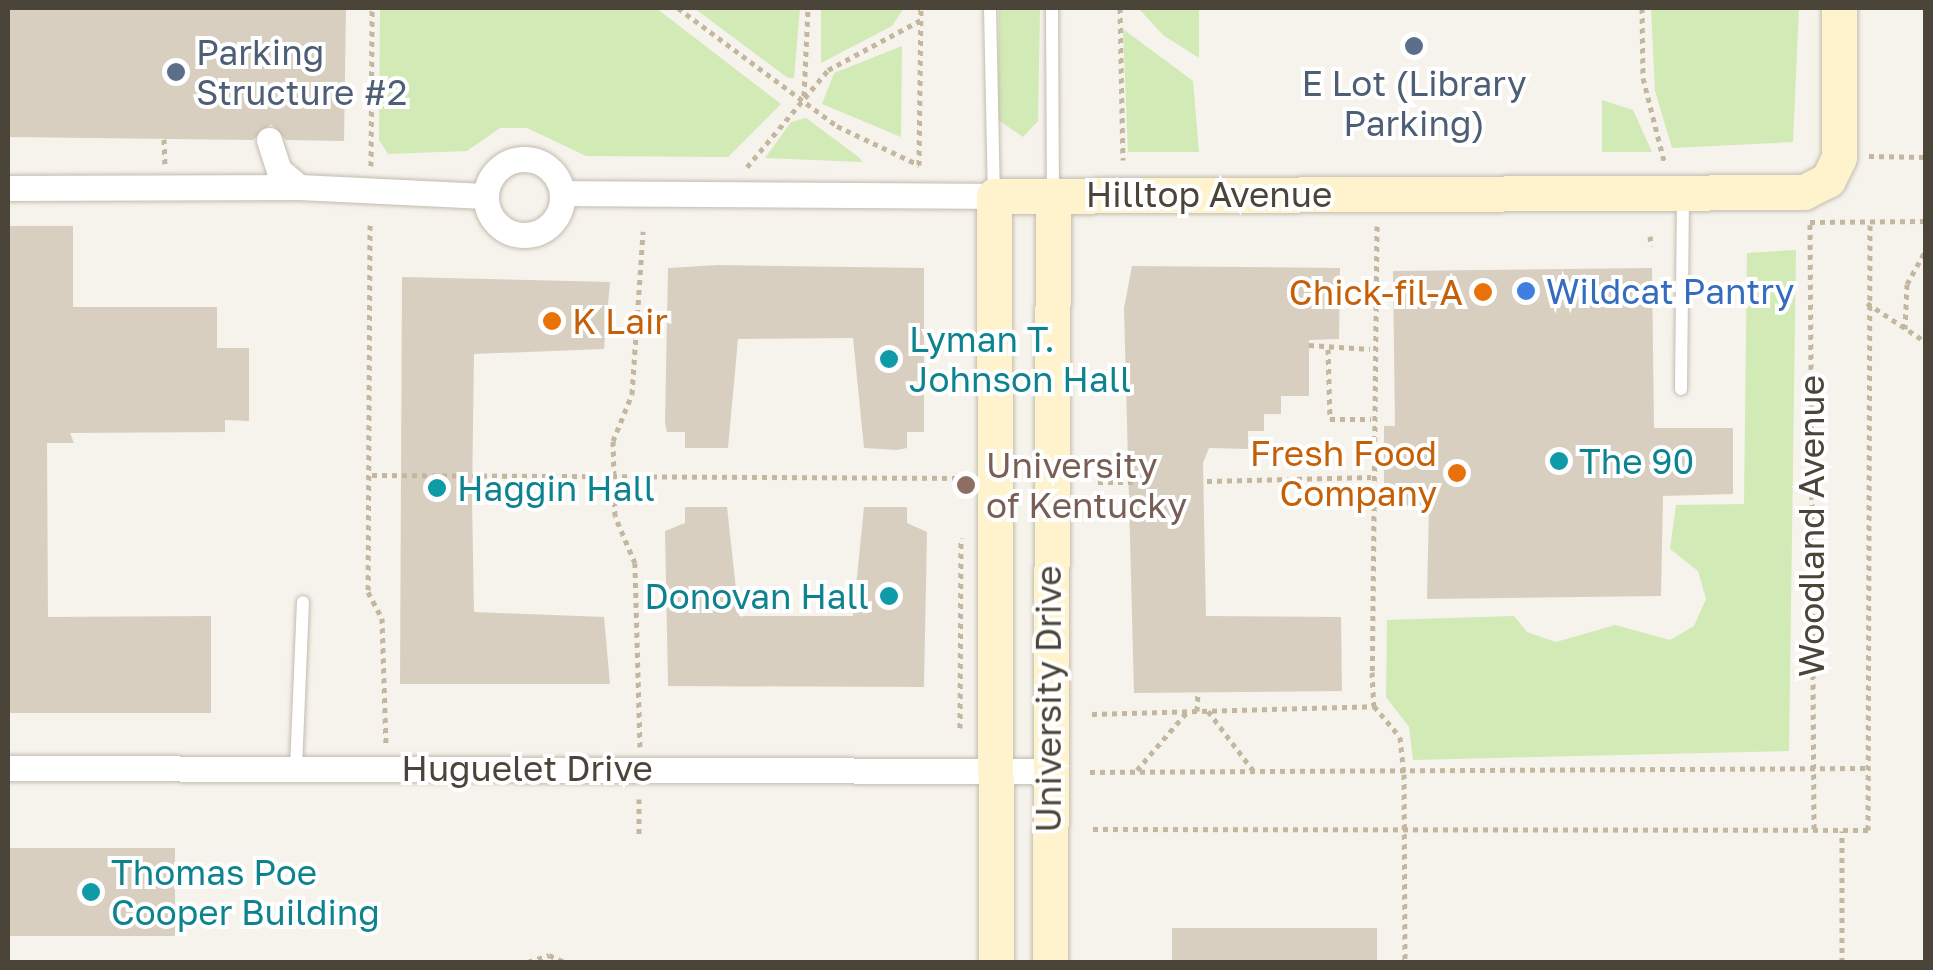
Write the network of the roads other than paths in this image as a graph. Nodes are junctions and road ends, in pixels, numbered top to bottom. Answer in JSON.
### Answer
{"nodes":[{"id":1,"x":990,"y":8,"type":"edge"},
{"id":2,"x":1052,"y":8,"type":"edge"},
{"id":3,"x":1840,"y":8,"type":"edge"},
{"id":4,"x":269,"y":140,"type":"dead end"},
{"id":5,"x":299,"y":187,"type":"junction"},
{"id":6,"x":8,"y":188,"type":"edge"},
{"id":7,"x":562,"y":193,"type":"junction"},
{"id":8,"x":1683,"y":194,"type":"junction"},
{"id":9,"x":1053,"y":195,"type":"junction"},
{"id":10,"x":485,"y":196,"type":"junction"},
{"id":11,"x":994,"y":196,"type":"junction"},
{"id":12,"x":1682,"y":389,"type":"dead end"},
{"id":13,"x":303,"y":602,"type":"dead end"},
{"id":14,"x":8,"y":768,"type":"edge"},
{"id":15,"x":296,"y":768,"type":"junction"},
{"id":16,"x":998,"y":770,"type":"junction"},
{"id":17,"x":1046,"y":771,"type":"junction"},
{"id":18,"x":996,"y":962,"type":"edge"},
{"id":19,"x":1050,"y":962,"type":"edge"}],
"edges":[{"from":1,"to":11,"type":"lane"},
{"from":2,"to":9,"type":"lane"},
{"from":3,"to":8,"type":"street","name":"Hilltop Avenue"},
{"from":4,"to":5,"type":"street"},
{"from":5,"to":6,"type":"street"},
{"from":5,"to":10,"type":"street"},
{"from":7,"to":10,"type":"street"},
{"from":7,"to":10,"type":"street"},
{"from":7,"to":11,"type":"street","name":"Hilltop Avenue"},
{"from":8,"to":9,"type":"street","name":"Hilltop Avenue"},
{"from":8,"to":12,"type":"lane"},
{"from":9,"to":11,"type":"street","name":"Hilltop Avenue"},
{"from":9,"to":17,"type":"street","name":"University Drive"},
{"from":11,"to":16,"type":"street","name":"University Drive"},
{"from":13,"to":15,"type":"lane"},
{"from":14,"to":15,"type":"street","name":"Huguelet Drive"},
{"from":15,"to":16,"type":"street","name":"Huguelet Drive"},
{"from":16,"to":17,"type":"street","name":"Huguelet Drive"},
{"from":16,"to":18,"type":"street","name":"University Drive"},
{"from":17,"to":19,"type":"street","name":"University Drive"}]}
